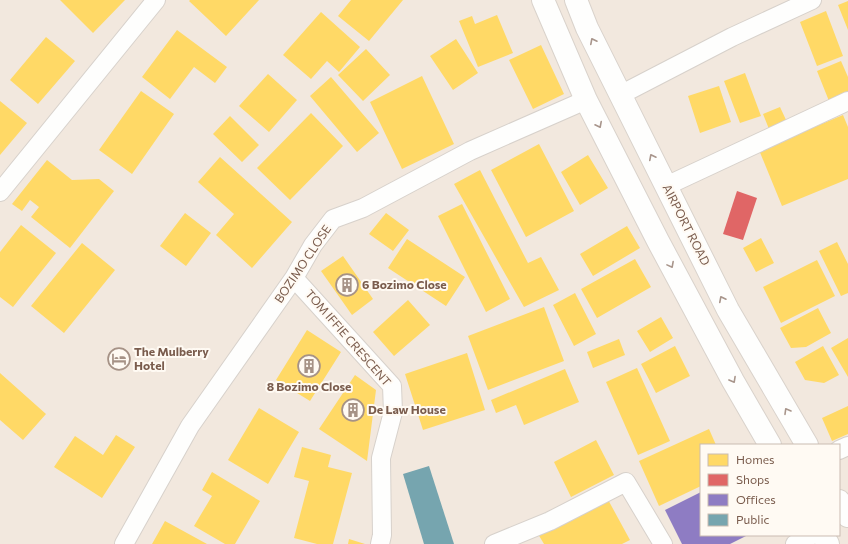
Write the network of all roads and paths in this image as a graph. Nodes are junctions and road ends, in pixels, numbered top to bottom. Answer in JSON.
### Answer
{"nodes":[{"id":1,"x":156,"y":0,"type":"edge"},
{"id":2,"x":543,"y":0,"type":"edge"},
{"id":3,"x":576,"y":0,"type":"edge"},
{"id":4,"x":812,"y":0,"type":"edge"},
{"id":5,"x":620,"y":95,"type":"junction"},
{"id":6,"x":586,"y":100,"type":"junction"},
{"id":7,"x":848,"y":101,"type":"edge"},
{"id":8,"x":666,"y":186,"type":"junction"},
{"id":9,"x":0,"y":192,"type":"edge"},
{"id":10,"x":686,"y":225,"type":"junction"},
{"id":11,"x":658,"y":241,"type":"junction"},
{"id":12,"x":294,"y":278,"type":"junction"},
{"id":13,"x":769,"y":444,"type":"edge"},
{"id":14,"x":806,"y":444,"type":"edge"},
{"id":15,"x":840,"y":503,"type":"edge"},
{"id":16,"x":848,"y":516,"type":"edge"},
{"id":17,"x":810,"y":536,"type":"edge"},
{"id":18,"x":124,"y":544,"type":"edge"},
{"id":19,"x":380,"y":544,"type":"edge"},
{"id":20,"x":494,"y":544,"type":"edge"},
{"id":21,"x":663,"y":544,"type":"edge"},
{"id":22,"x":795,"y":544,"type":"edge"}],
"edges":[{"from":1,"to":9,"type":"street"},
{"from":2,"to":6,"type":"main road"},
{"from":5,"to":3,"type":"main road","name":"AIRPORT ROAD","one_way":true},
{"from":4,"to":5,"type":"street"},
{"from":8,"to":5,"type":"main road","name":"AIRPORT ROAD","one_way":true},
{"from":6,"to":11,"type":"main road","one_way":true},
{"from":6,"to":12,"type":"street","name":"BOZIMO CLOSE"},
{"from":7,"to":8,"type":"street"},
{"from":8,"to":10,"type":"main road","name":"AIRPORT ROAD"},
{"from":10,"to":11,"type":"main road"},
{"from":14,"to":10,"type":"main road","name":"AIRPORT ROAD","one_way":true},
{"from":11,"to":13,"type":"main road","one_way":true},
{"from":12,"to":18,"type":"street","name":"BOZIMO CLOSE"},
{"from":12,"to":19,"type":"street","name":"TOM IFFIE CRESCENT"},
{"from":15,"to":16,"type":"main road"},
{"from":17,"to":22,"type":"street"},
{"from":20,"to":21,"type":"street"}]}
